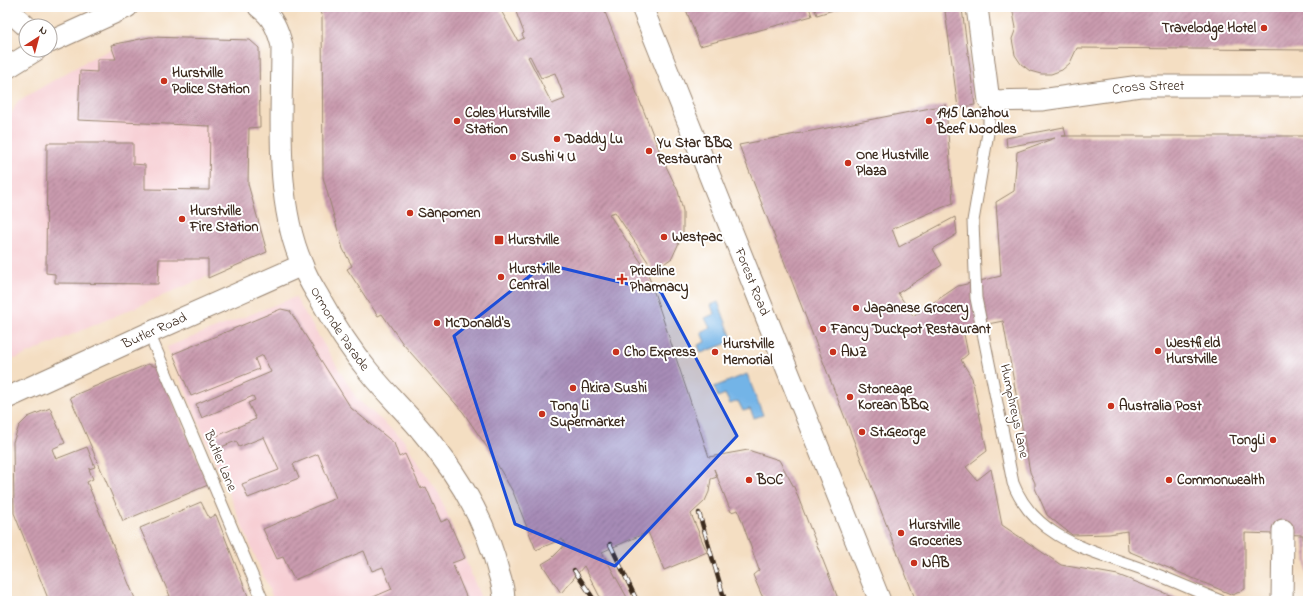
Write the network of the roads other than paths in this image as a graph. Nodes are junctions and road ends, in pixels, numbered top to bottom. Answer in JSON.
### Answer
{"nodes":[{"id":1,"x":127,"y":7,"type":"edge"},
{"id":2,"x":642,"y":7,"type":"edge"},
{"id":3,"x":977,"y":7,"type":"edge"},
{"id":4,"x":7,"y":9,"type":"edge"},
{"id":5,"x":266,"y":13,"type":"edge"},
{"id":6,"x":18,"y":19,"type":"edge"},
{"id":7,"x":58,"y":39,"type":"edge"},
{"id":8,"x":24,"y":58,"type":"edge"},
{"id":9,"x":7,"y":68,"type":"edge"},
{"id":10,"x":1308,"y":86,"type":"edge"},
{"id":11,"x":989,"y":101,"type":"junction"},
{"id":12,"x":302,"y":265,"type":"junction"},
{"id":13,"x":149,"y":332,"type":"junction"},
{"id":14,"x":7,"y":398,"type":"edge"},
{"id":15,"x":1283,"y":530,"type":"dead end"},
{"id":16,"x":263,"y":601,"type":"edge"},
{"id":17,"x":504,"y":601,"type":"edge"},
{"id":18,"x":880,"y":601,"type":"edge"},
{"id":19,"x":1221,"y":601,"type":"edge"},
{"id":20,"x":1282,"y":601,"type":"edge"}],
"edges":[{"from":1,"to":7,"type":"street"},
{"from":2,"to":18,"type":"street","name":"Forest Road"},
{"from":3,"to":11,"type":"street"},
{"from":4,"to":6,"type":"street"},
{"from":5,"to":12,"type":"street","name":"Ormonde Parade"},
{"from":8,"to":9,"type":"street"},
{"from":10,"to":11,"type":"street","name":"Cross Street"},
{"from":11,"to":19,"type":"lane","name":"Humphreys Lane"},
{"from":12,"to":13,"type":"street","name":"Butler Road"},
{"from":12,"to":17,"type":"street","name":"Ormonde Parade"},
{"from":13,"to":14,"type":"street","name":"Butler Road"},
{"from":13,"to":16,"type":"lane","name":"Butler Lane"},
{"from":15,"to":20,"type":"street"}]}
